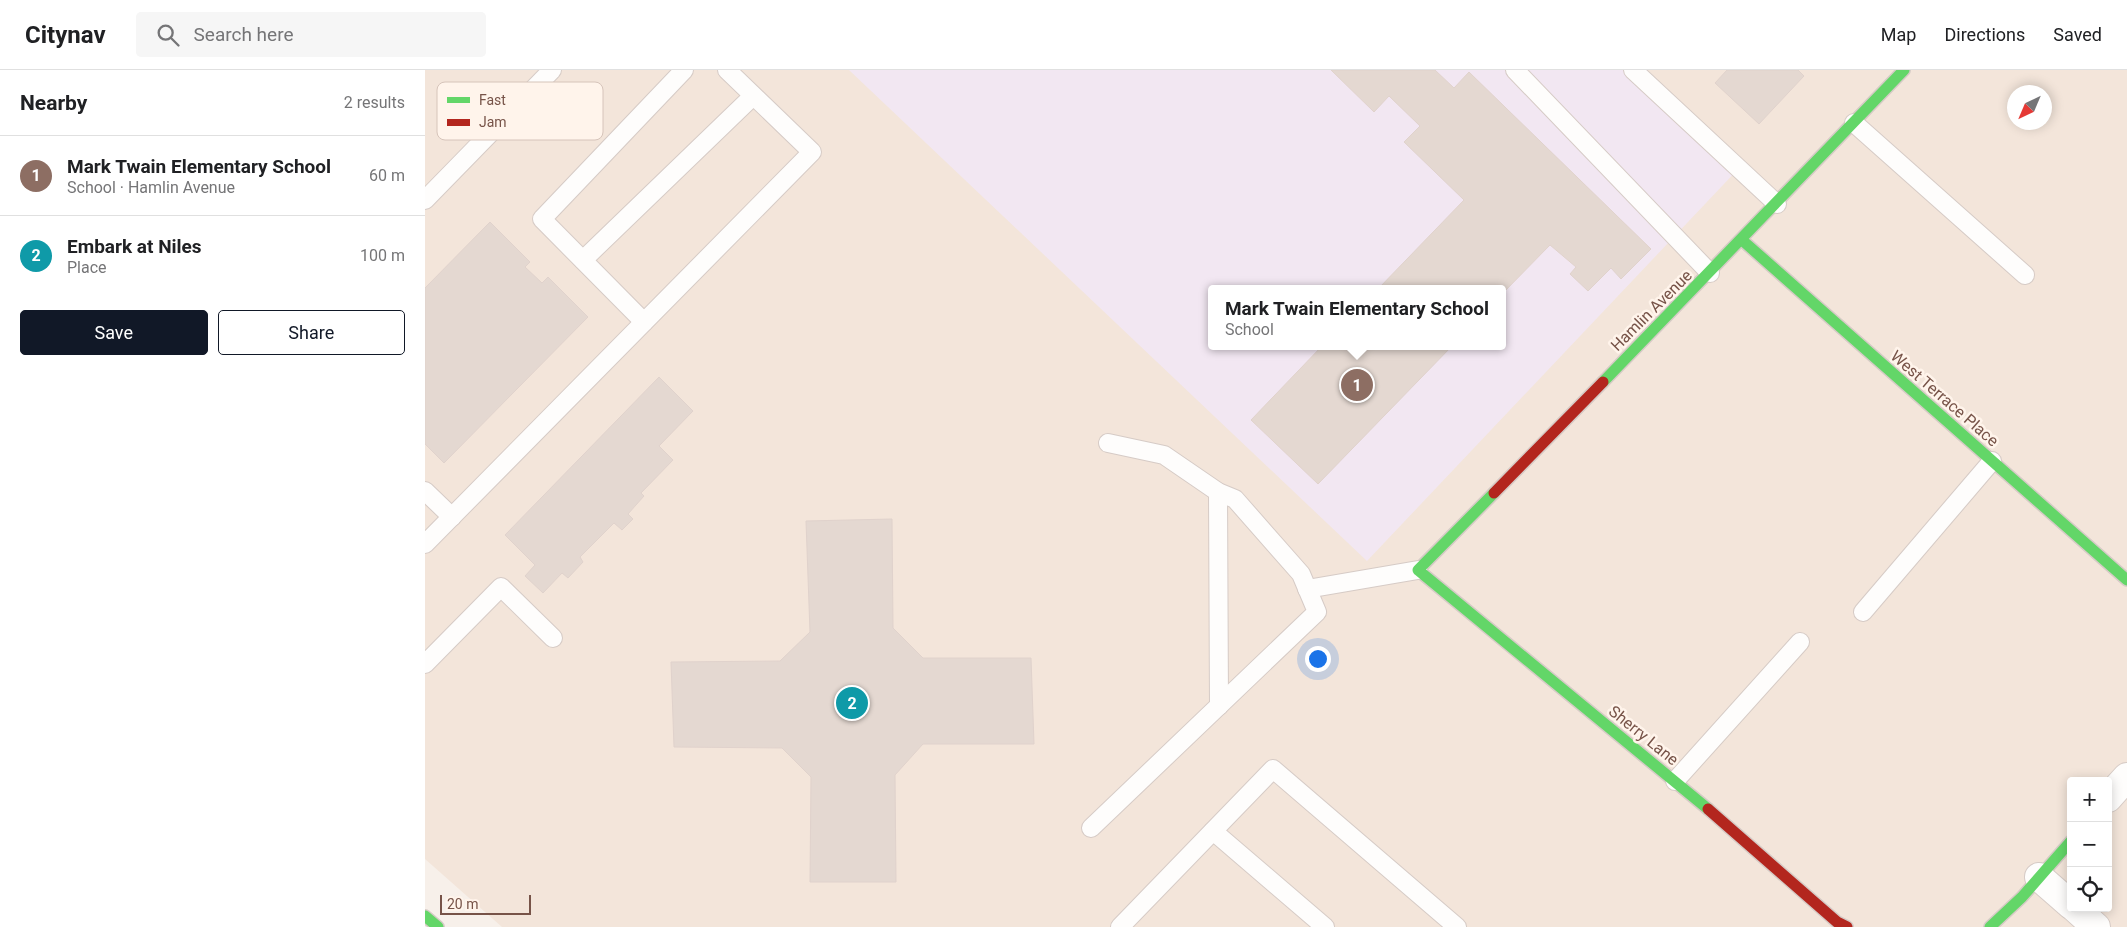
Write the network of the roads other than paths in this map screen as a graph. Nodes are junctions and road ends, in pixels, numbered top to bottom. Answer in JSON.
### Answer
{"nodes":[{"id":1,"x":552,"y":70,"type":"edge"},
{"id":2,"x":684,"y":70,"type":"edge"},
{"id":3,"x":727,"y":70,"type":"edge"},
{"id":4,"x":1515,"y":70,"type":"edge"},
{"id":5,"x":1633,"y":70,"type":"edge"},
{"id":6,"x":1904,"y":70,"type":"edge"},
{"id":7,"x":540,"y":82,"type":"edge"},
{"id":8,"x":753,"y":96,"type":"junction"},
{"id":9,"x":1854,"y":123,"type":"junction"},
{"id":10,"x":484,"y":140,"type":"edge"},
{"id":11,"x":425,"y":200,"type":"edge"},
{"id":12,"x":1777,"y":204,"type":"junction"},
{"id":13,"x":1743,"y":240,"type":"junction"},
{"id":14,"x":583,"y":260,"type":"junction"},
{"id":15,"x":1710,"y":273,"type":"junction"},
{"id":16,"x":2025,"y":275,"type":"dead end"},
{"id":17,"x":644,"y":322,"type":"junction"},
{"id":18,"x":1108,"y":444,"type":"dead end"},
{"id":19,"x":1992,"y":461,"type":"junction"},
{"id":20,"x":425,"y":491,"type":"edge"},
{"id":21,"x":1218,"y":492,"type":"junction"},
{"id":22,"x":452,"y":517,"type":"junction"},
{"id":23,"x":425,"y":544,"type":"edge"},
{"id":24,"x":1418,"y":570,"type":"junction"},
{"id":25,"x":2127,"y":580,"type":"edge"},
{"id":26,"x":1307,"y":589,"type":"junction"},
{"id":27,"x":1863,"y":612,"type":"dead end"},
{"id":28,"x":553,"y":638,"type":"dead end"},
{"id":29,"x":1800,"y":642,"type":"dead end"},
{"id":30,"x":425,"y":664,"type":"edge"},
{"id":31,"x":1219,"y":706,"type":"junction"},
{"id":32,"x":2127,"y":777,"type":"edge"},
{"id":33,"x":1675,"y":781,"type":"junction"},
{"id":34,"x":2112,"y":794,"type":"edge"},
{"id":35,"x":1091,"y":828,"type":"dead end"},
{"id":36,"x":1213,"y":831,"type":"junction"},
{"id":37,"x":2067,"y":846,"type":"edge"},
{"id":38,"x":2039,"y":877,"type":"junction"},
{"id":39,"x":2067,"y":902,"type":"edge"},
{"id":40,"x":2079,"y":912,"type":"edge"},
{"id":41,"x":425,"y":916,"type":"edge"},
{"id":42,"x":438,"y":927,"type":"edge"},
{"id":43,"x":1120,"y":927,"type":"edge"},
{"id":44,"x":1325,"y":927,"type":"edge"},
{"id":45,"x":1457,"y":927,"type":"edge"},
{"id":46,"x":1847,"y":927,"type":"edge"},
{"id":47,"x":1990,"y":927,"type":"edge"},
{"id":48,"x":2096,"y":927,"type":"edge"}],
"edges":[{"from":1,"to":7,"type":"lane"},
{"from":2,"to":14,"type":"lane"},
{"from":3,"to":8,"type":"lane"},
{"from":4,"to":15,"type":"lane"},
{"from":5,"to":12,"type":"lane"},
{"from":6,"to":9,"type":"street","name":"Hamlin Avenue"},
{"from":8,"to":14,"type":"lane"},
{"from":8,"to":17,"type":"lane"},
{"from":9,"to":12,"type":"street","name":"Hamlin Avenue"},
{"from":9,"to":16,"type":"lane"},
{"from":10,"to":11,"type":"lane"},
{"from":12,"to":13,"type":"street","name":"Hamlin Avenue"},
{"from":13,"to":15,"type":"street","name":"Hamlin Avenue"},
{"from":13,"to":19,"type":"street","name":"West Terrace Place"},
{"from":14,"to":17,"type":"lane"},
{"from":15,"to":24,"type":"street","name":"Hamlin Avenue"},
{"from":17,"to":22,"type":"lane"},
{"from":18,"to":21,"type":"lane"},
{"from":19,"to":25,"type":"street","name":"West Terrace Place"},
{"from":19,"to":27,"type":"lane"},
{"from":20,"to":22,"type":"lane"},
{"from":21,"to":26,"type":"lane"},
{"from":21,"to":31,"type":"lane"},
{"from":22,"to":23,"type":"lane"},
{"from":24,"to":26,"type":"lane"},
{"from":24,"to":33,"type":"street","name":"Sherry Lane"},
{"from":26,"to":31,"type":"lane"},
{"from":28,"to":30,"type":"lane"},
{"from":29,"to":33,"type":"lane"},
{"from":31,"to":35,"type":"lane"},
{"from":32,"to":34,"type":"street"},
{"from":33,"to":46,"type":"street","name":"Sherry Lane"},
{"from":36,"to":43,"type":"lane"},
{"from":36,"to":44,"type":"lane"},
{"from":36,"to":45,"type":"lane"},
{"from":37,"to":38,"type":"street"},
{"from":38,"to":39,"type":"street"},
{"from":38,"to":47,"type":"street"},
{"from":40,"to":48,"type":"street"},
{"from":41,"to":42,"type":"street"}]}
